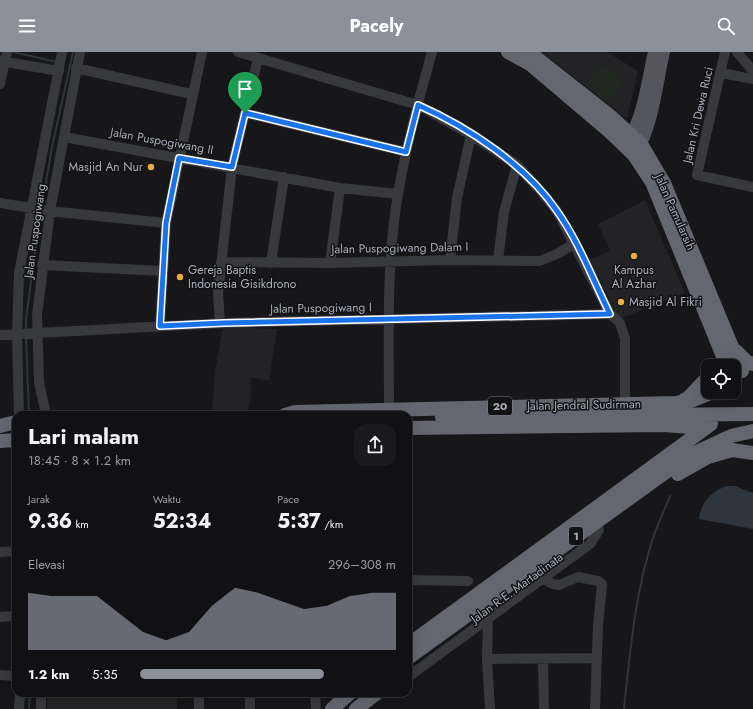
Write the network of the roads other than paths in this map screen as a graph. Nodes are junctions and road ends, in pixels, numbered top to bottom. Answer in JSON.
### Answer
{"nodes":[{"id":1,"x":80,"y":52,"type":"edge"},
{"id":2,"x":202,"y":52,"type":"edge"},
{"id":3,"x":238,"y":52,"type":"edge"},
{"id":4,"x":432,"y":52,"type":"edge"},
{"id":5,"x":508,"y":52,"type":"edge"},
{"id":6,"x":529,"y":52,"type":"edge"},
{"id":7,"x":654,"y":52,"type":"edge"},
{"id":8,"x":664,"y":52,"type":"edge"},
{"id":9,"x":725,"y":52,"type":"edge"},
{"id":10,"x":737,"y":52,"type":"edge"},
{"id":11,"x":62,"y":53,"type":"edge"},
{"id":12,"x":5,"y":58,"type":"edge"},
{"id":13,"x":258,"y":58,"type":"junction"},
{"id":14,"x":76,"y":68,"type":"junction"},
{"id":15,"x":59,"y":69,"type":"junction"},
{"id":16,"x":753,"y":71,"type":"edge"},
{"id":17,"x":721,"y":73,"type":"junction"},
{"id":18,"x":753,"y":79,"type":"edge"},
{"id":19,"x":0,"y":84,"type":"edge"},
{"id":20,"x":192,"y":94,"type":"junction"},
{"id":21,"x":418,"y":105,"type":"junction"},
{"id":22,"x":245,"y":113,"type":"junction"},
{"id":23,"x":471,"y":134,"type":"junction"},
{"id":24,"x":64,"y":137,"type":"junction"},
{"id":25,"x":633,"y":145,"type":"junction"},
{"id":26,"x":406,"y":152,"type":"junction"},
{"id":27,"x":179,"y":158,"type":"junction"},
{"id":28,"x":517,"y":165,"type":"junction"},
{"id":29,"x":232,"y":167,"type":"junction"},
{"id":30,"x":284,"y":177,"type":"junction"},
{"id":31,"x":753,"y":187,"type":"edge"},
{"id":32,"x":340,"y":188,"type":"junction"},
{"id":33,"x":398,"y":194,"type":"junction"},
{"id":34,"x":0,"y":203,"type":"edge"},
{"id":35,"x":34,"y":209,"type":"junction"},
{"id":36,"x":49,"y":212,"type":"junction"},
{"id":37,"x":166,"y":223,"type":"junction"},
{"id":38,"x":575,"y":243,"type":"junction"},
{"id":39,"x":450,"y":260,"type":"junction"},
{"id":40,"x":498,"y":260,"type":"junction"},
{"id":41,"x":391,"y":261,"type":"junction"},
{"id":42,"x":221,"y":262,"type":"junction"},
{"id":43,"x":271,"y":263,"type":"junction"},
{"id":44,"x":330,"y":263,"type":"junction"},
{"id":45,"x":42,"y":265,"type":"junction"},
{"id":46,"x":162,"y":271,"type":"junction"},
{"id":47,"x":610,"y":314,"type":"junction"},
{"id":48,"x":389,"y":320,"type":"junction"},
{"id":49,"x":220,"y":323,"type":"junction"},
{"id":50,"x":160,"y":326,"type":"junction"},
{"id":51,"x":35,"y":334,"type":"junction"},
{"id":52,"x":0,"y":335,"type":"edge"},
{"id":53,"x":19,"y":335,"type":"junction"},
{"id":54,"x":726,"y":347,"type":"junction"},
{"id":55,"x":720,"y":359,"type":"edge"},
{"id":56,"x":727,"y":359,"type":"edge"},
{"id":57,"x":746,"y":370,"type":"edge"},
{"id":58,"x":701,"y":384,"type":"edge"},
{"id":59,"x":701,"y":397,"type":"edge"},
{"id":60,"x":712,"y":399,"type":"edge"},
{"id":61,"x":676,"y":403,"type":"junction"},
{"id":62,"x":625,"y":404,"type":"junction"},
{"id":63,"x":389,"y":409,"type":"junction"},
{"id":64,"x":19,"y":411,"type":"edge"},
{"id":65,"x":45,"y":411,"type":"edge"},
{"id":66,"x":326,"y":411,"type":"edge"},
{"id":67,"x":753,"y":414,"type":"edge"},
{"id":68,"x":412,"y":418,"type":"edge"},
{"id":69,"x":711,"y":422,"type":"junction"},
{"id":70,"x":12,"y":423,"type":"edge"},
{"id":71,"x":663,"y":425,"type":"junction"},
{"id":72,"x":0,"y":426,"type":"edge"},
{"id":73,"x":626,"y":426,"type":"junction"},
{"id":74,"x":412,"y":428,"type":"edge"},
{"id":75,"x":753,"y":431,"type":"edge"},
{"id":76,"x":12,"y":440,"type":"edge"},
{"id":77,"x":0,"y":441,"type":"edge"},
{"id":78,"x":732,"y":450,"type":"junction"},
{"id":79,"x":672,"y":452,"type":"junction"},
{"id":80,"x":753,"y":453,"type":"edge"},
{"id":81,"x":633,"y":480,"type":"junction"},
{"id":82,"x":649,"y":495,"type":"junction"},
{"id":83,"x":598,"y":530,"type":"junction"},
{"id":84,"x":12,"y":551,"type":"edge"},
{"id":85,"x":0,"y":552,"type":"edge"},
{"id":86,"x":543,"y":579,"type":"junction"},
{"id":87,"x":412,"y":580,"type":"edge"},
{"id":88,"x":468,"y":581,"type":"dead end"},
{"id":89,"x":0,"y":616,"type":"edge"},
{"id":90,"x":12,"y":616,"type":"edge"},
{"id":91,"x":488,"y":620,"type":"junction"},
{"id":92,"x":412,"y":643,"type":"edge"},
{"id":93,"x":412,"y":655,"type":"edge"},
{"id":94,"x":597,"y":658,"type":"junction"},
{"id":95,"x":487,"y":659,"type":"junction"},
{"id":96,"x":543,"y":659,"type":"junction"},
{"id":97,"x":412,"y":666,"type":"edge"},
{"id":98,"x":412,"y":674,"type":"edge"},
{"id":99,"x":0,"y":675,"type":"edge"},
{"id":100,"x":12,"y":676,"type":"edge"},
{"id":101,"x":20,"y":697,"type":"edge"},
{"id":102,"x":41,"y":697,"type":"edge"},
{"id":103,"x":199,"y":697,"type":"edge"},
{"id":104,"x":250,"y":697,"type":"edge"},
{"id":105,"x":315,"y":697,"type":"edge"},
{"id":106,"x":346,"y":697,"type":"edge"},
{"id":107,"x":372,"y":697,"type":"edge"},
{"id":108,"x":19,"y":709,"type":"edge"},
{"id":109,"x":41,"y":709,"type":"edge"},
{"id":110,"x":199,"y":709,"type":"edge"},
{"id":111,"x":250,"y":709,"type":"edge"},
{"id":112,"x":316,"y":709,"type":"edge"},
{"id":113,"x":332,"y":709,"type":"edge"},
{"id":114,"x":356,"y":709,"type":"edge"},
{"id":115,"x":490,"y":709,"type":"edge"},
{"id":116,"x":544,"y":709,"type":"edge"},
{"id":117,"x":595,"y":709,"type":"edge"}],
"edges":[{"from":1,"to":14,"type":"street","name":"Jalan Puspogiwang"},
{"from":2,"to":20,"type":"street"},
{"from":3,"to":13,"type":"street"},
{"from":4,"to":21,"type":"street"},
{"from":5,"to":25,"type":"highway","name":"Jalan Pamularsih"},
{"from":6,"to":25,"type":"highway","name":"Jalan Pamularsih"},
{"from":7,"to":25,"type":"main road"},
{"from":8,"to":25,"type":"main road"},
{"from":9,"to":17,"type":"street","name":"Jalan Kri Dewa Ruci"},
{"from":10,"to":16,"type":"street"},
{"from":11,"to":15,"type":"street","name":"Jalan Puspogiwang"},
{"from":12,"to":15,"type":"street"},
{"from":12,"to":19,"type":"street"},
{"from":13,"to":21,"type":"street"},
{"from":13,"to":22,"type":"street"},
{"from":14,"to":20,"type":"street"},
{"from":14,"to":24,"type":"street","name":"Jalan Puspogiwang"},
{"from":15,"to":35,"type":"street","name":"Jalan Puspogiwang"},
{"from":17,"to":18,"type":"street"},
{"from":17,"to":31,"type":"street","name":"Jalan Kri Dewa Ruci"},
{"from":20,"to":27,"type":"street"},
{"from":21,"to":23,"type":"street"},
{"from":21,"to":26,"type":"street"},
{"from":22,"to":26,"type":"street"},
{"from":22,"to":29,"type":"street"},
{"from":23,"to":28,"type":"street"},
{"from":23,"to":39,"type":"street"},
{"from":24,"to":27,"type":"street","name":"Jalan Puspogiwang II"},
{"from":24,"to":36,"type":"street","name":"Jalan Puspogiwang"},
{"from":25,"to":54,"type":"highway","name":"Jalan Pamularsih"},
{"from":26,"to":33,"type":"street"},
{"from":27,"to":29,"type":"street","name":"Jalan Puspogiwang II"},
{"from":27,"to":37,"type":"street"},
{"from":28,"to":38,"type":"street"},
{"from":28,"to":40,"type":"street"},
{"from":29,"to":30,"type":"street","name":"Jalan Puspogiwang II"},
{"from":29,"to":42,"type":"street"},
{"from":30,"to":32,"type":"street","name":"Jalan Puspogiwang II"},
{"from":30,"to":43,"type":"street"},
{"from":32,"to":33,"type":"street","name":"Jalan Puspogiwang II"},
{"from":32,"to":44,"type":"street"},
{"from":33,"to":41,"type":"street"},
{"from":34,"to":35,"type":"street"},
{"from":35,"to":36,"type":"street"},
{"from":35,"to":53,"type":"street","name":"Jalan Puspogiwang"},
{"from":36,"to":37,"type":"street"},
{"from":36,"to":45,"type":"street","name":"Jalan Puspogiwang"},
{"from":37,"to":46,"type":"street"},
{"from":38,"to":40,"type":"street","name":"Jalan Puspogiwang Dalam I"},
{"from":38,"to":47,"type":"street"},
{"from":39,"to":40,"type":"street","name":"Jalan Puspogiwang Dalam I"},
{"from":39,"to":41,"type":"street","name":"Jalan Puspogiwang Dalam I"},
{"from":41,"to":44,"type":"street","name":"Jalan Puspogiwang Dalam I"},
{"from":41,"to":48,"type":"street"},
{"from":42,"to":43,"type":"street","name":"Jalan Puspogiwang Dalam I"},
{"from":42,"to":49,"type":"street"},
{"from":43,"to":44,"type":"street","name":"Jalan Puspogiwang Dalam I"},
{"from":45,"to":46,"type":"street"},
{"from":45,"to":51,"type":"street","name":"Jalan Puspogiwang"},
{"from":46,"to":50,"type":"street"},
{"from":47,"to":48,"type":"street","name":"Jalan Puspogiwang I"},
{"from":47,"to":62,"type":"street"},
{"from":48,"to":49,"type":"street","name":"Jalan Puspogiwang I"},
{"from":48,"to":63,"type":"street"},
{"from":49,"to":50,"type":"street","name":"Jalan Puspogiwang I"},
{"from":50,"to":51,"type":"street","name":"Jalan Puspogiwang I"},
{"from":51,"to":53,"type":"street","name":"Jalan Puspogiwang I"},
{"from":51,"to":65,"type":"street","name":"Jalan Puspogiwang"},
{"from":52,"to":53,"type":"street","name":"Jalan Puspogiwang I"},
{"from":53,"to":64,"type":"street","name":"Jalan Puspogiwang"},
{"from":54,"to":55,"type":"highway"},
{"from":54,"to":56,"type":"highway","name":"Jalan Pamularsih"},
{"from":54,"to":57,"type":"highway","name":"Jalan Pamularsih"},
{"from":58,"to":61,"type":"highway"},
{"from":59,"to":61,"type":"highway","name":"Jalan Jendral Sudirman","number":"20"},
{"from":60,"to":69,"type":"highway"},
{"from":61,"to":62,"type":"highway","name":"Jalan Jendral Sudirman","number":"20"},
{"from":62,"to":63,"type":"highway","name":"Jalan Jendral Sudirman","number":"20"},
{"from":62,"to":73,"type":"street"},
{"from":63,"to":66,"type":"highway","name":"Jalan Jendral Sudirman","number":"20"},
{"from":67,"to":68,"type":"highway","number":"20"},
{"from":69,"to":71,"type":"highway","name":"Jalan Jendral Sudirman","number":"20"},
{"from":69,"to":78,"type":"highway"},
{"from":69,"to":79,"type":"highway","name":"Jalan R.E. Martadinata","number":"1"},
{"from":70,"to":72,"type":"highway"},
{"from":71,"to":73,"type":"highway","name":"Jalan Jendral Sudirman","number":"20"},
{"from":71,"to":79,"type":"highway"},
{"from":73,"to":74,"type":"highway","name":"Jalan Jendral Sudirman","number":"20"},
{"from":75,"to":93,"type":"highway","number":"1"},
{"from":76,"to":77,"type":"highway"},
{"from":78,"to":80,"type":"highway","number":"1"},
{"from":78,"to":82,"type":"highway","name":"Jalan R.E. Martadinata","number":"1"},
{"from":79,"to":81,"type":"highway","name":"Jalan R.E. Martadinata","number":"1"},
{"from":81,"to":82,"type":"highway"},
{"from":81,"to":92,"type":"highway","name":"Jalan R.E. Martadinata","number":"1"},
{"from":82,"to":83,"type":"highway","name":"Jalan R.E. Martadinata","number":"1"},
{"from":83,"to":86,"type":"street"},
{"from":83,"to":97,"type":"highway","name":"Jalan R.E. Martadinata","number":"1"},
{"from":84,"to":85,"type":"street"},
{"from":86,"to":91,"type":"street"},
{"from":86,"to":94,"type":"street"},
{"from":87,"to":88,"type":"street"},
{"from":89,"to":90,"type":"street"},
{"from":91,"to":95,"type":"street"},
{"from":91,"to":98,"type":"street"},
{"from":94,"to":96,"type":"street"},
{"from":94,"to":117,"type":"street"},
{"from":95,"to":96,"type":"street"},
{"from":95,"to":115,"type":"street"},
{"from":96,"to":116,"type":"street"},
{"from":99,"to":100,"type":"street"},
{"from":101,"to":108,"type":"street"},
{"from":102,"to":109,"type":"street"},
{"from":103,"to":110,"type":"street"},
{"from":104,"to":111,"type":"street"},
{"from":105,"to":112,"type":"street"},
{"from":106,"to":113,"type":"highway"},
{"from":107,"to":114,"type":"highway"}]}
